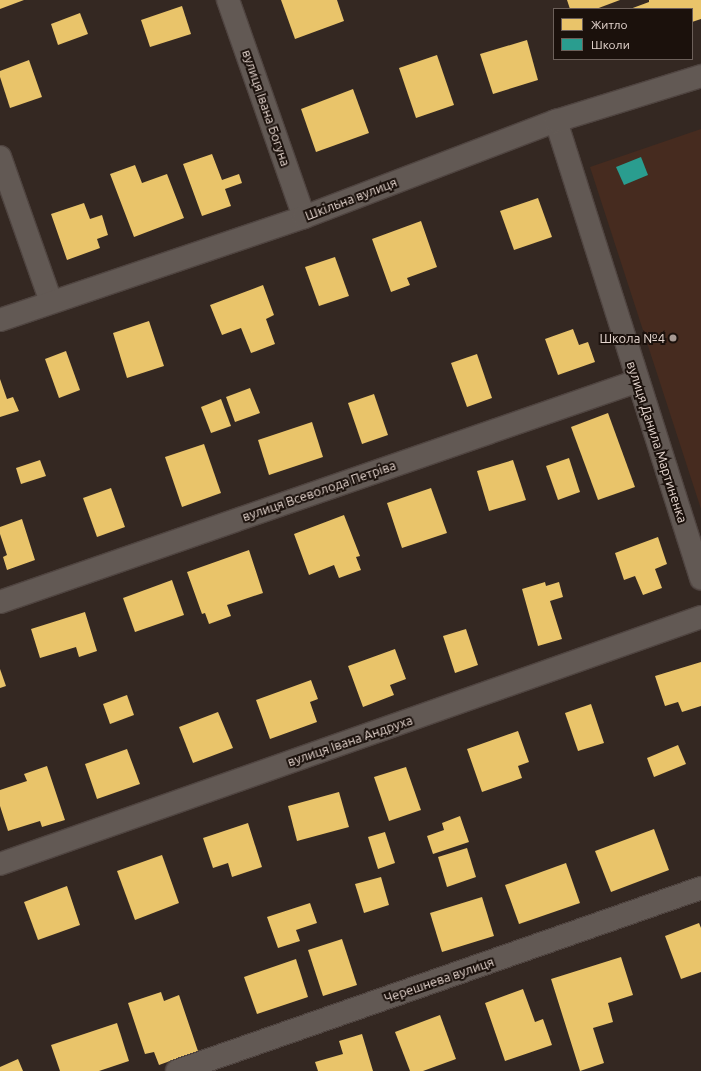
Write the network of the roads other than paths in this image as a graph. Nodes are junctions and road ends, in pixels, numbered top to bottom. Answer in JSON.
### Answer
{"nodes":[{"id":1,"x":228,"y":0,"type":"edge"},
{"id":2,"x":701,"y":76,"type":"edge"},
{"id":3,"x":556,"y":121,"type":"junction"},
{"id":4,"x":0,"y":158,"type":"edge"},
{"id":5,"x":304,"y":217,"type":"junction"},
{"id":6,"x":51,"y":302,"type":"junction"},
{"id":7,"x":0,"y":320,"type":"edge"},
{"id":8,"x":638,"y":381,"type":"junction"},
{"id":9,"x":701,"y":578,"type":"edge"},
{"id":10,"x":0,"y":602,"type":"edge"},
{"id":11,"x":701,"y":617,"type":"edge"},
{"id":12,"x":0,"y":864,"type":"edge"},
{"id":13,"x":701,"y":888,"type":"edge"},
{"id":14,"x":177,"y":1071,"type":"edge"}],
"edges":[{"from":1,"to":5,"type":"street","name":"вулиця Івана Богуна"},
{"from":2,"to":3,"type":"street","name":"Шкільна вулиця"},
{"from":3,"to":5,"type":"street","name":"Шкільна вулиця"},
{"from":3,"to":8,"type":"street","name":"вулиця Данила Мартиненка"},
{"from":4,"to":6,"type":"street"},
{"from":5,"to":6,"type":"street","name":"Шкільна вулиця"},
{"from":6,"to":7,"type":"street","name":"Шкільна вулиця"},
{"from":8,"to":9,"type":"street","name":"вулиця Данила Мартиненка"},
{"from":8,"to":10,"type":"street","name":"вулиця Всеволода Петріва"},
{"from":11,"to":12,"type":"street","name":"вулиця Івана Андруха"},
{"from":13,"to":14,"type":"street","name":"Черешнева вулиця"}]}
